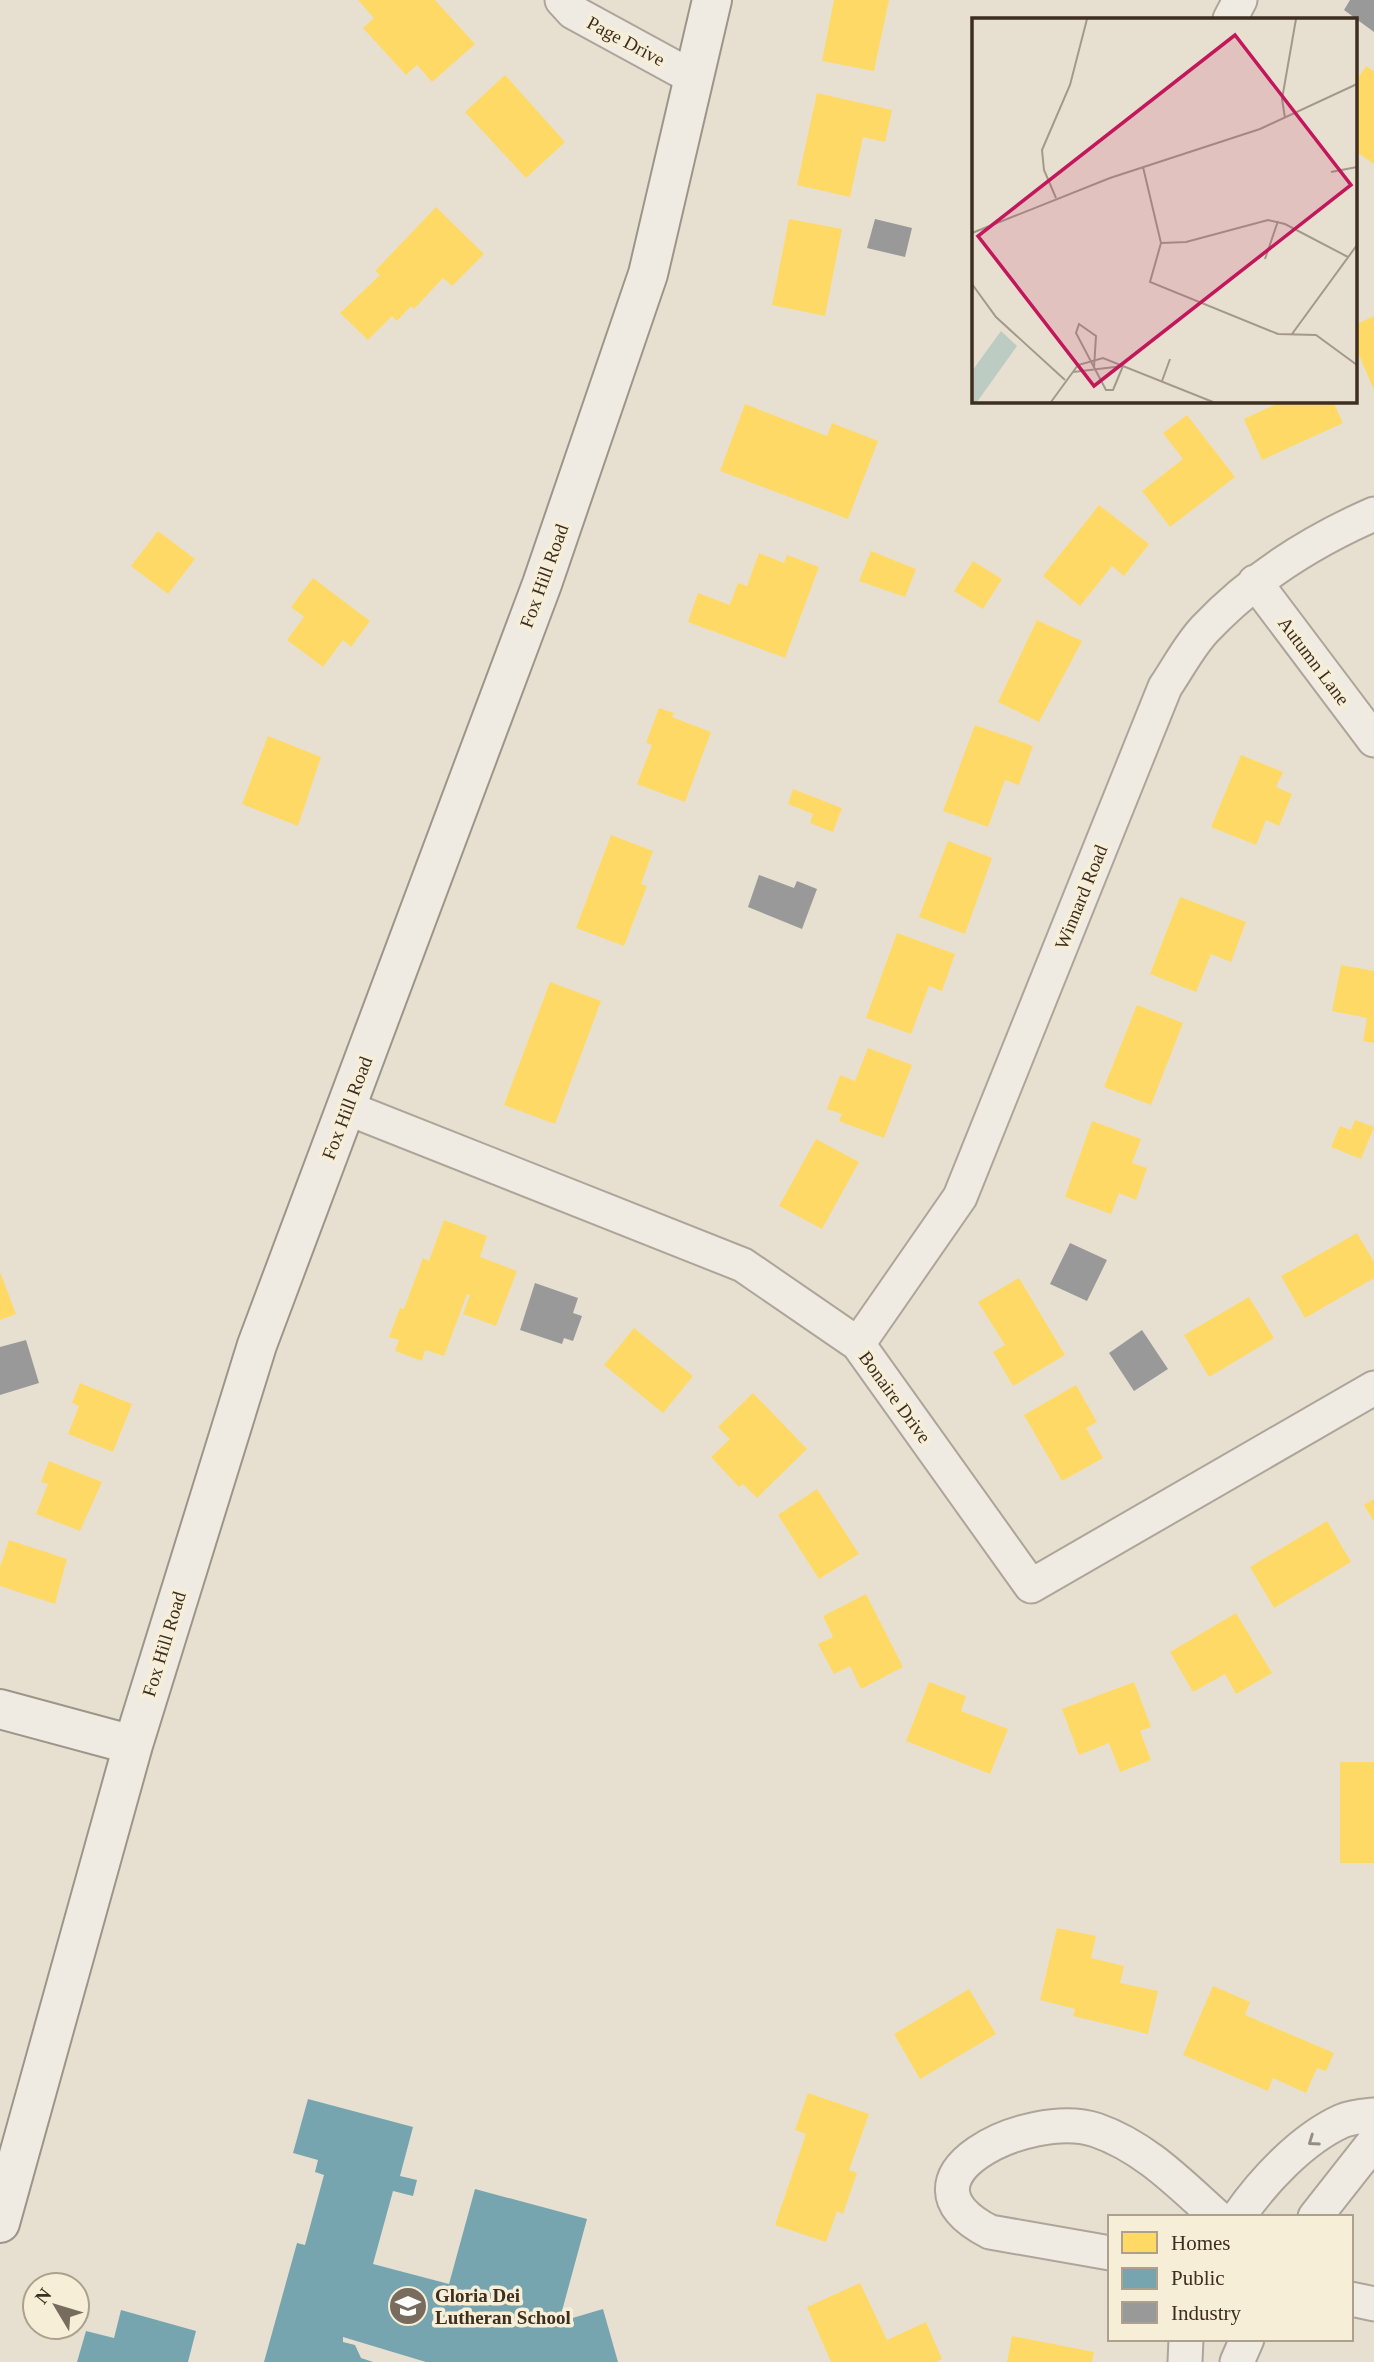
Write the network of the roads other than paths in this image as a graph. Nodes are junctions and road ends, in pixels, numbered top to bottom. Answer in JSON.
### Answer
{"nodes":[{"id":1,"x":562,"y":0,"type":"edge"},
{"id":2,"x":712,"y":0,"type":"edge"},
{"id":3,"x":1240,"y":0,"type":"edge"},
{"id":4,"x":1231,"y":18,"type":"edge"},
{"id":5,"x":694,"y":78,"type":"junction"},
{"id":6,"x":1374,"y":514,"type":"edge"},
{"id":7,"x":1255,"y":582,"type":"junction"},
{"id":8,"x":1374,"y":740,"type":"edge"},
{"id":9,"x":347,"y":1108,"type":"junction"},
{"id":10,"x":858,"y":1344,"type":"junction"},
{"id":11,"x":1374,"y":1388,"type":"edge"},
{"id":12,"x":0,"y":1709,"type":"edge"},
{"id":13,"x":132,"y":1745,"type":"junction"},
{"id":14,"x":1374,"y":2115,"type":"edge"},
{"id":15,"x":1374,"y":2143,"type":"edge"},
{"id":16,"x":1215,"y":2215,"type":"edge"},
{"id":17,"x":1239,"y":2215,"type":"edge"},
{"id":18,"x":1317,"y":2215,"type":"edge"},
{"id":19,"x":0,"y":2223,"type":"edge"},
{"id":20,"x":1108,"y":2253,"type":"edge"},
{"id":21,"x":1353,"y":2300,"type":"edge"},
{"id":22,"x":1374,"y":2304,"type":"edge"},
{"id":23,"x":1185,"y":2341,"type":"edge"},
{"id":24,"x":1246,"y":2341,"type":"edge"},
{"id":25,"x":1185,"y":2362,"type":"edge"},
{"id":26,"x":1237,"y":2362,"type":"edge"}],
"edges":[{"from":1,"to":5,"type":"street","name":"Page Drive"},
{"from":2,"to":5,"type":"main road","name":"Fox Hill Road"},
{"from":3,"to":4,"type":"street"},
{"from":5,"to":9,"type":"main road","name":"Fox Hill Road"},
{"from":6,"to":7,"type":"street","name":"Winnard Road"},
{"from":7,"to":8,"type":"street","name":"Autumn Lane"},
{"from":7,"to":10,"type":"street","name":"Winnard Road"},
{"from":9,"to":10,"type":"street","name":"Bonaire Drive"},
{"from":9,"to":13,"type":"main road","name":"Fox Hill Road"},
{"from":10,"to":11,"type":"street","name":"Bonaire Drive"},
{"from":12,"to":13,"type":"main road"},
{"from":13,"to":19,"type":"main road","name":"Fox Hill Road"},
{"from":14,"to":17,"type":"street","one_way":true},
{"from":15,"to":18,"type":"street"},
{"from":16,"to":20,"type":"street"},
{"from":21,"to":22,"type":"street"},
{"from":23,"to":25,"type":"street"},
{"from":24,"to":26,"type":"street"}]}
